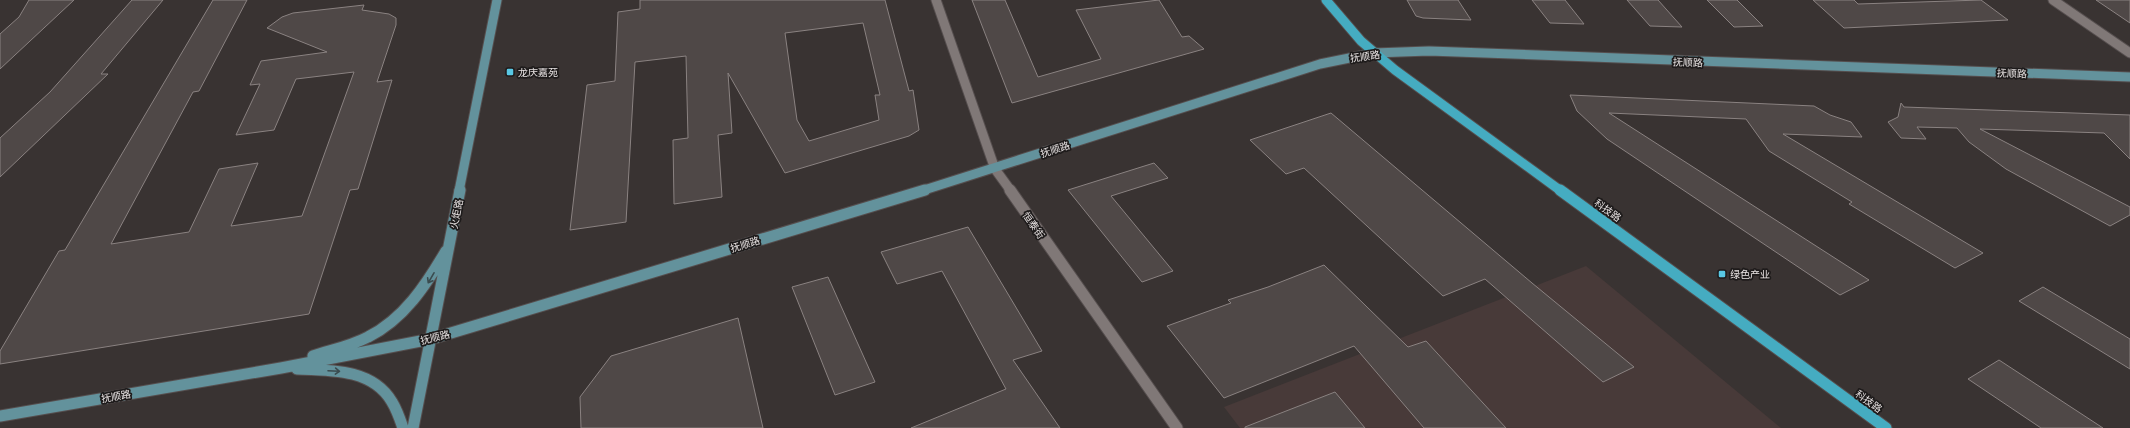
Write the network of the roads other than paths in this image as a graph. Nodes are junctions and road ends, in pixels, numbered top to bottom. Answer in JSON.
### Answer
{"nodes":[{"id":1,"x":498,"y":0,"type":"edge"},
{"id":2,"x":936,"y":0,"type":"edge"},
{"id":3,"x":1326,"y":0,"type":"edge"},
{"id":4,"x":2053,"y":0,"type":"edge"},
{"id":5,"x":1374,"y":53,"type":"junction"},
{"id":6,"x":2130,"y":53,"type":"edge"},
{"id":7,"x":2130,"y":77,"type":"edge"},
{"id":8,"x":995,"y":169,"type":"junction"},
{"id":9,"x":450,"y":244,"type":"junction"},
{"id":10,"x":431,"y":339,"type":"junction"},
{"id":11,"x":281,"y":368,"type":"junction"},
{"id":12,"x":0,"y":416,"type":"edge"},
{"id":13,"x":403,"y":428,"type":"edge"},
{"id":14,"x":413,"y":428,"type":"edge"},
{"id":15,"x":1177,"y":428,"type":"edge"},
{"id":16,"x":1886,"y":428,"type":"edge"}],
"edges":[{"from":1,"to":9,"type":"street","name":"火炬路"},
{"from":2,"to":8,"type":"street","name":"恒泰街"},
{"from":3,"to":5,"type":"main road","name":"科技路"},
{"from":4,"to":6,"type":"street"},
{"from":5,"to":7,"type":"street","name":"抚顺路"},
{"from":5,"to":8,"type":"street","name":"抚顺路"},
{"from":5,"to":16,"type":"main road","name":"科技路"},
{"from":8,"to":10,"type":"street","name":"抚顺路"},
{"from":8,"to":15,"type":"street","name":"恒泰街"},
{"from":9,"to":10,"type":"street","name":"火炬路"},
{"from":9,"to":11,"type":"street","one_way":true},
{"from":10,"to":11,"type":"street","name":"抚顺路"},
{"from":10,"to":14,"type":"street","name":"火炬路"},
{"from":11,"to":12,"type":"street","name":"抚顺路"},
{"from":11,"to":13,"type":"street","one_way":true}]}
